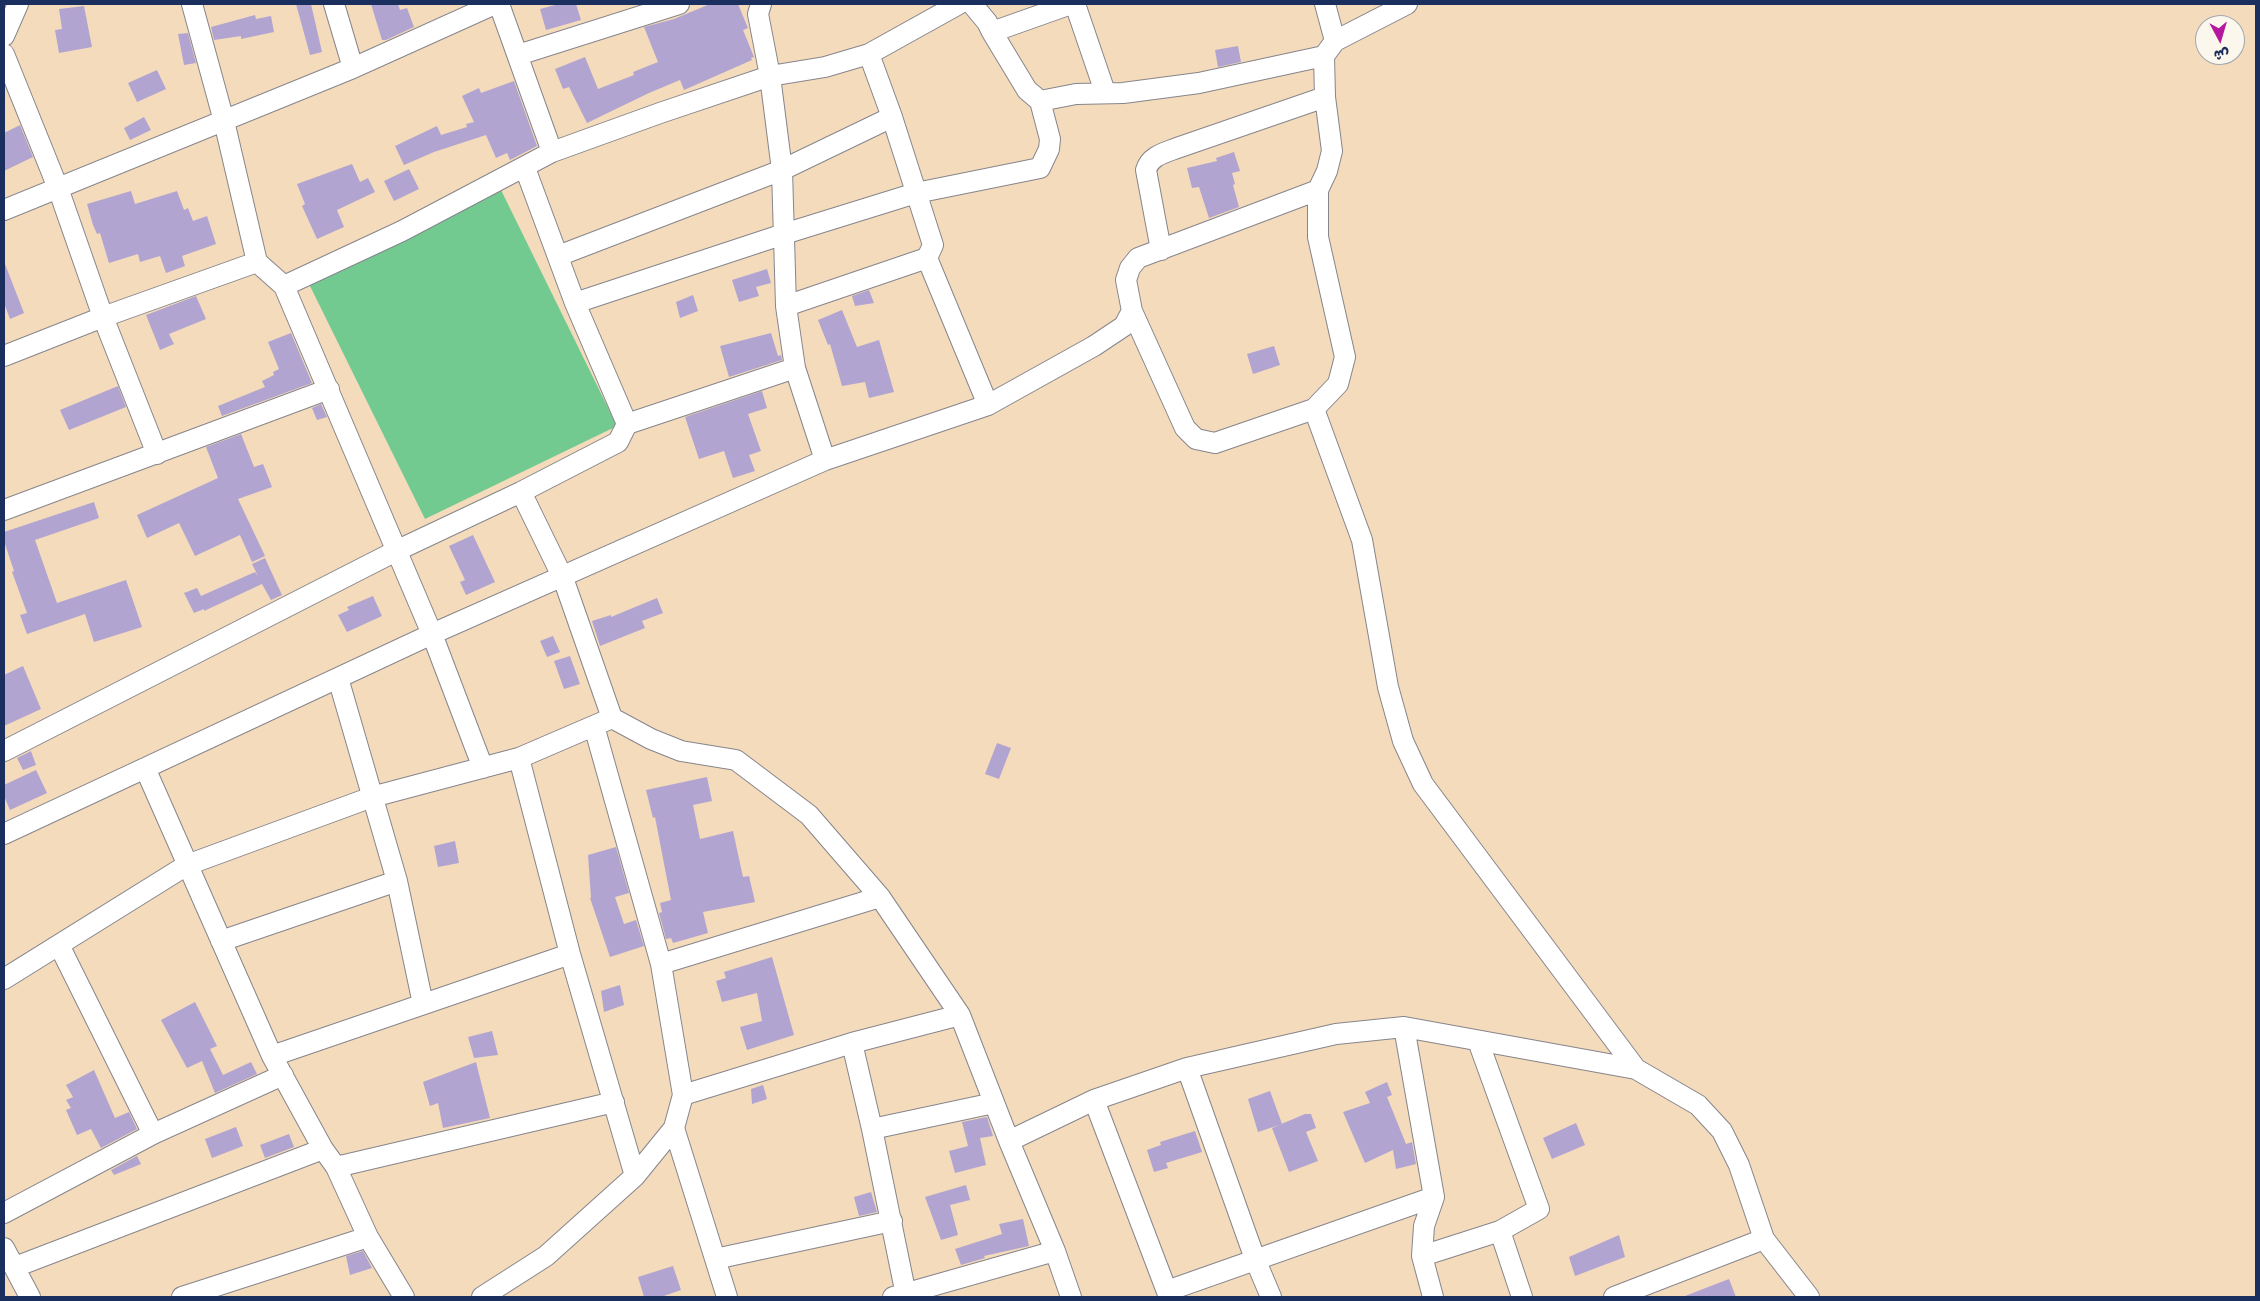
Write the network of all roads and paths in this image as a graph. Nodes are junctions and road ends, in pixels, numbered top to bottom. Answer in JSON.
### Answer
{"nodes":[{"id":1,"x":18,"y":4,"type":"edge"},
{"id":2,"x":192,"y":4,"type":"edge"},
{"id":3,"x":334,"y":4,"type":"edge"},
{"id":4,"x":495,"y":4,"type":"edge"},
{"id":5,"x":499,"y":4,"type":"edge"},
{"id":6,"x":679,"y":4,"type":"edge"},
{"id":7,"x":760,"y":4,"type":"edge"},
{"id":8,"x":959,"y":4,"type":"edge"},
{"id":9,"x":972,"y":4,"type":"edge"},
{"id":10,"x":1071,"y":4,"type":"edge"},
{"id":11,"x":1075,"y":4,"type":"edge"},
{"id":12,"x":1325,"y":4,"type":"edge"},
{"id":13,"x":1407,"y":4,"type":"edge"},
{"id":14,"x":992,"y":32,"type":"junction"},
{"id":15,"x":4,"y":36,"type":"edge"},
{"id":16,"x":1330,"y":48,"type":"junction"},
{"id":17,"x":4,"y":54,"type":"edge"},
{"id":18,"x":869,"y":54,"type":"junction"},
{"id":19,"x":518,"y":55,"type":"junction"},
{"id":20,"x":353,"y":68,"type":"junction"},
{"id":21,"x":770,"y":76,"type":"junction"},
{"id":22,"x":1104,"y":92,"type":"junction"},
{"id":23,"x":1325,"y":97,"type":"junction"},
{"id":24,"x":1040,"y":101,"type":"junction"},
{"id":25,"x":892,"y":117,"type":"junction"},
{"id":26,"x":224,"y":121,"type":"junction"},
{"id":27,"x":552,"y":152,"type":"junction"},
{"id":28,"x":525,"y":168,"type":"junction"},
{"id":29,"x":782,"y":170,"type":"junction"},
{"id":30,"x":58,"y":188,"type":"junction"},
{"id":31,"x":1318,"y":190,"type":"junction"},
{"id":32,"x":916,"y":193,"type":"junction"},
{"id":33,"x":4,"y":210,"type":"edge"},
{"id":34,"x":784,"y":234,"type":"junction"},
{"id":35,"x":1161,"y":250,"type":"junction"},
{"id":36,"x":558,"y":256,"type":"junction"},
{"id":37,"x":927,"y":258,"type":"junction"},
{"id":38,"x":258,"y":262,"type":"junction"},
{"id":39,"x":284,"y":286,"type":"junction"},
{"id":40,"x":575,"y":303,"type":"junction"},
{"id":41,"x":786,"y":306,"type":"junction"},
{"id":42,"x":1132,"y":311,"type":"junction"},
{"id":43,"x":103,"y":317,"type":"junction"},
{"id":44,"x":4,"y":356,"type":"edge"},
{"id":45,"x":795,"y":368,"type":"junction"},
{"id":46,"x":329,"y":389,"type":"junction"},
{"id":47,"x":988,"y":405,"type":"junction"},
{"id":48,"x":1314,"y":409,"type":"junction"},
{"id":49,"x":626,"y":424,"type":"junction"},
{"id":50,"x":157,"y":454,"type":"junction"},
{"id":51,"x":826,"y":460,"type":"junction"},
{"id":52,"x":521,"y":492,"type":"junction"},
{"id":53,"x":4,"y":510,"type":"edge"},
{"id":54,"x":396,"y":551,"type":"junction"},
{"id":55,"x":563,"y":578,"type":"junction"},
{"id":56,"x":432,"y":634,"type":"junction"},
{"id":57,"x":338,"y":678,"type":"junction"},
{"id":58,"x":612,"y":718,"type":"junction"},
{"id":59,"x":594,"y":726,"type":"junction"},
{"id":60,"x":4,"y":751,"type":"edge"},
{"id":61,"x":519,"y":758,"type":"junction"},
{"id":62,"x":145,"y":768,"type":"junction"},
{"id":63,"x":483,"y":768,"type":"junction"},
{"id":64,"x":372,"y":797,"type":"junction"},
{"id":65,"x":4,"y":834,"type":"edge"},
{"id":66,"x":187,"y":864,"type":"junction"},
{"id":67,"x":397,"y":881,"type":"junction"},
{"id":68,"x":880,"y":897,"type":"junction"},
{"id":69,"x":221,"y":941,"type":"junction"},
{"id":70,"x":60,"y":944,"type":"junction"},
{"id":71,"x":570,"y":954,"type":"junction"},
{"id":72,"x":661,"y":964,"type":"junction"},
{"id":73,"x":4,"y":979,"type":"edge"},
{"id":74,"x":423,"y":1004,"type":"junction"},
{"id":75,"x":960,"y":1015,"type":"junction"},
{"id":76,"x":1404,"y":1027,"type":"junction"},
{"id":77,"x":1478,"y":1041,"type":"junction"},
{"id":78,"x":852,"y":1043,"type":"junction"},
{"id":79,"x":272,"y":1056,"type":"junction"},
{"id":80,"x":1187,"y":1068,"type":"junction"},
{"id":81,"x":1636,"y":1069,"type":"junction"},
{"id":82,"x":283,"y":1075,"type":"junction"},
{"id":83,"x":683,"y":1095,"type":"junction"},
{"id":84,"x":1094,"y":1100,"type":"junction"},
{"id":85,"x":614,"y":1102,"type":"junction"},
{"id":86,"x":994,"y":1103,"type":"junction"},
{"id":87,"x":674,"y":1128,"type":"junction"},
{"id":88,"x":872,"y":1129,"type":"junction"},
{"id":89,"x":153,"y":1134,"type":"junction"},
{"id":90,"x":1009,"y":1141,"type":"junction"},
{"id":91,"x":323,"y":1149,"type":"junction"},
{"id":92,"x":336,"y":1167,"type":"junction"},
{"id":93,"x":635,"y":1176,"type":"junction"},
{"id":94,"x":1434,"y":1197,"type":"junction"},
{"id":95,"x":4,"y":1214,"type":"edge"},
{"id":96,"x":892,"y":1221,"type":"junction"},
{"id":97,"x":1500,"y":1231,"type":"junction"},
{"id":98,"x":368,"y":1236,"type":"junction"},
{"id":99,"x":1764,"y":1239,"type":"junction"},
{"id":100,"x":4,"y":1248,"type":"edge"},
{"id":101,"x":1055,"y":1251,"type":"junction"},
{"id":102,"x":1422,"y":1256,"type":"junction"},
{"id":103,"x":714,"y":1259,"type":"junction"},
{"id":104,"x":1255,"y":1259,"type":"junction"},
{"id":105,"x":15,"y":1267,"type":"junction"},
{"id":106,"x":1168,"y":1294,"type":"edge"},
{"id":107,"x":900,"y":1296,"type":"edge"},
{"id":108,"x":30,"y":1297,"type":"edge"},
{"id":109,"x":182,"y":1297,"type":"edge"},
{"id":110,"x":404,"y":1297,"type":"edge"},
{"id":111,"x":482,"y":1297,"type":"edge"},
{"id":112,"x":726,"y":1297,"type":"edge"},
{"id":113,"x":1071,"y":1297,"type":"edge"},
{"id":114,"x":1270,"y":1297,"type":"edge"},
{"id":115,"x":1433,"y":1297,"type":"edge"},
{"id":116,"x":1522,"y":1297,"type":"edge"},
{"id":117,"x":1614,"y":1297,"type":"edge"},
{"id":118,"x":1809,"y":1297,"type":"edge"}],
"edges":[{"from":1,"to":15,"type":"street"},
{"from":2,"to":26,"type":"street"},
{"from":3,"to":20,"type":"street"},
{"from":4,"to":20,"type":"street"},
{"from":5,"to":19,"type":"street"},
{"from":6,"to":19,"type":"street"},
{"from":7,"to":21,"type":"street"},
{"from":8,"to":18,"type":"street"},
{"from":9,"to":14,"type":"street"},
{"from":10,"to":14,"type":"street"},
{"from":11,"to":22,"type":"street"},
{"from":12,"to":16,"type":"street"},
{"from":13,"to":16,"type":"street"},
{"from":14,"to":24,"type":"street"},
{"from":16,"to":22,"type":"street"},
{"from":16,"to":23,"type":"street"},
{"from":17,"to":30,"type":"street"},
{"from":18,"to":21,"type":"street"},
{"from":18,"to":25,"type":"street"},
{"from":19,"to":27,"type":"street"},
{"from":20,"to":26,"type":"street"},
{"from":21,"to":27,"type":"street"},
{"from":21,"to":29,"type":"street"},
{"from":22,"to":24,"type":"street"},
{"from":23,"to":31,"type":"street"},
{"from":23,"to":35,"type":"street"},
{"from":24,"to":32,"type":"street"},
{"from":25,"to":29,"type":"street"},
{"from":25,"to":32,"type":"street"},
{"from":26,"to":30,"type":"street"},
{"from":26,"to":38,"type":"street"},
{"from":27,"to":28,"type":"street"},
{"from":28,"to":36,"type":"street"},
{"from":28,"to":39,"type":"street"},
{"from":29,"to":34,"type":"street"},
{"from":29,"to":36,"type":"street"},
{"from":30,"to":33,"type":"street"},
{"from":30,"to":43,"type":"street"},
{"from":31,"to":35,"type":"street"},
{"from":31,"to":48,"type":"street"},
{"from":32,"to":34,"type":"street"},
{"from":32,"to":37,"type":"street"},
{"from":34,"to":40,"type":"street"},
{"from":34,"to":41,"type":"street"},
{"from":35,"to":42,"type":"street"},
{"from":36,"to":40,"type":"street"},
{"from":37,"to":41,"type":"street"},
{"from":37,"to":47,"type":"street"},
{"from":38,"to":39,"type":"street"},
{"from":38,"to":43,"type":"street"},
{"from":39,"to":46,"type":"street"},
{"from":40,"to":49,"type":"street"},
{"from":41,"to":45,"type":"street"},
{"from":42,"to":47,"type":"street"},
{"from":42,"to":48,"type":"street"},
{"from":43,"to":44,"type":"street"},
{"from":43,"to":50,"type":"street"},
{"from":45,"to":49,"type":"street"},
{"from":45,"to":51,"type":"street"},
{"from":46,"to":50,"type":"street"},
{"from":46,"to":54,"type":"street"},
{"from":47,"to":51,"type":"street"},
{"from":48,"to":81,"type":"street"},
{"from":49,"to":52,"type":"street"},
{"from":50,"to":53,"type":"street"},
{"from":51,"to":55,"type":"street"},
{"from":52,"to":54,"type":"street"},
{"from":52,"to":55,"type":"street"},
{"from":54,"to":56,"type":"street"},
{"from":54,"to":60,"type":"street"},
{"from":55,"to":56,"type":"street"},
{"from":55,"to":58,"type":"street"},
{"from":56,"to":57,"type":"street"},
{"from":56,"to":63,"type":"street"},
{"from":57,"to":62,"type":"street"},
{"from":57,"to":64,"type":"street"},
{"from":58,"to":59,"type":"street"},
{"from":58,"to":68,"type":"street"},
{"from":59,"to":61,"type":"street"},
{"from":59,"to":72,"type":"street"},
{"from":61,"to":63,"type":"street"},
{"from":61,"to":71,"type":"street"},
{"from":62,"to":65,"type":"street"},
{"from":62,"to":66,"type":"street"},
{"from":63,"to":64,"type":"street"},
{"from":64,"to":66,"type":"street"},
{"from":64,"to":67,"type":"street"},
{"from":66,"to":69,"type":"street"},
{"from":66,"to":70,"type":"street"},
{"from":67,"to":69,"type":"street"},
{"from":67,"to":74,"type":"street"},
{"from":68,"to":72,"type":"street"},
{"from":68,"to":75,"type":"street"},
{"from":69,"to":79,"type":"street"},
{"from":70,"to":73,"type":"street"},
{"from":70,"to":89,"type":"street"},
{"from":71,"to":74,"type":"street"},
{"from":71,"to":85,"type":"street"},
{"from":72,"to":83,"type":"street"},
{"from":74,"to":79,"type":"street"},
{"from":75,"to":78,"type":"street"},
{"from":75,"to":86,"type":"street"},
{"from":76,"to":77,"type":"street"},
{"from":76,"to":80,"type":"street"},
{"from":76,"to":94,"type":"street"},
{"from":77,"to":81,"type":"street"},
{"from":77,"to":97,"type":"street"},
{"from":78,"to":83,"type":"street"},
{"from":78,"to":88,"type":"street"},
{"from":79,"to":82,"type":"street"},
{"from":80,"to":84,"type":"street"},
{"from":80,"to":104,"type":"street"},
{"from":81,"to":99,"type":"street"},
{"from":82,"to":89,"type":"street"},
{"from":82,"to":91,"type":"street"},
{"from":83,"to":87,"type":"street"},
{"from":84,"to":90,"type":"street"},
{"from":84,"to":106,"type":"street"},
{"from":85,"to":92,"type":"street"},
{"from":85,"to":93,"type":"street"},
{"from":86,"to":88,"type":"street"},
{"from":86,"to":90,"type":"street"},
{"from":87,"to":93,"type":"street"},
{"from":87,"to":103,"type":"street"},
{"from":88,"to":96,"type":"street"},
{"from":89,"to":95,"type":"street"},
{"from":90,"to":101,"type":"street"},
{"from":91,"to":92,"type":"street"},
{"from":91,"to":105,"type":"street"},
{"from":92,"to":98,"type":"street"},
{"from":93,"to":111,"type":"street"},
{"from":94,"to":102,"type":"street"},
{"from":94,"to":104,"type":"street"},
{"from":96,"to":103,"type":"street"},
{"from":96,"to":107,"type":"street"},
{"from":97,"to":102,"type":"street"},
{"from":97,"to":116,"type":"street"},
{"from":98,"to":109,"type":"street"},
{"from":98,"to":110,"type":"street"},
{"from":99,"to":117,"type":"street"},
{"from":99,"to":118,"type":"street"},
{"from":100,"to":105,"type":"street"},
{"from":101,"to":107,"type":"street"},
{"from":101,"to":113,"type":"street"},
{"from":102,"to":115,"type":"street"},
{"from":103,"to":112,"type":"street"},
{"from":104,"to":106,"type":"street"},
{"from":104,"to":114,"type":"street"},
{"from":105,"to":108,"type":"street"}]}
